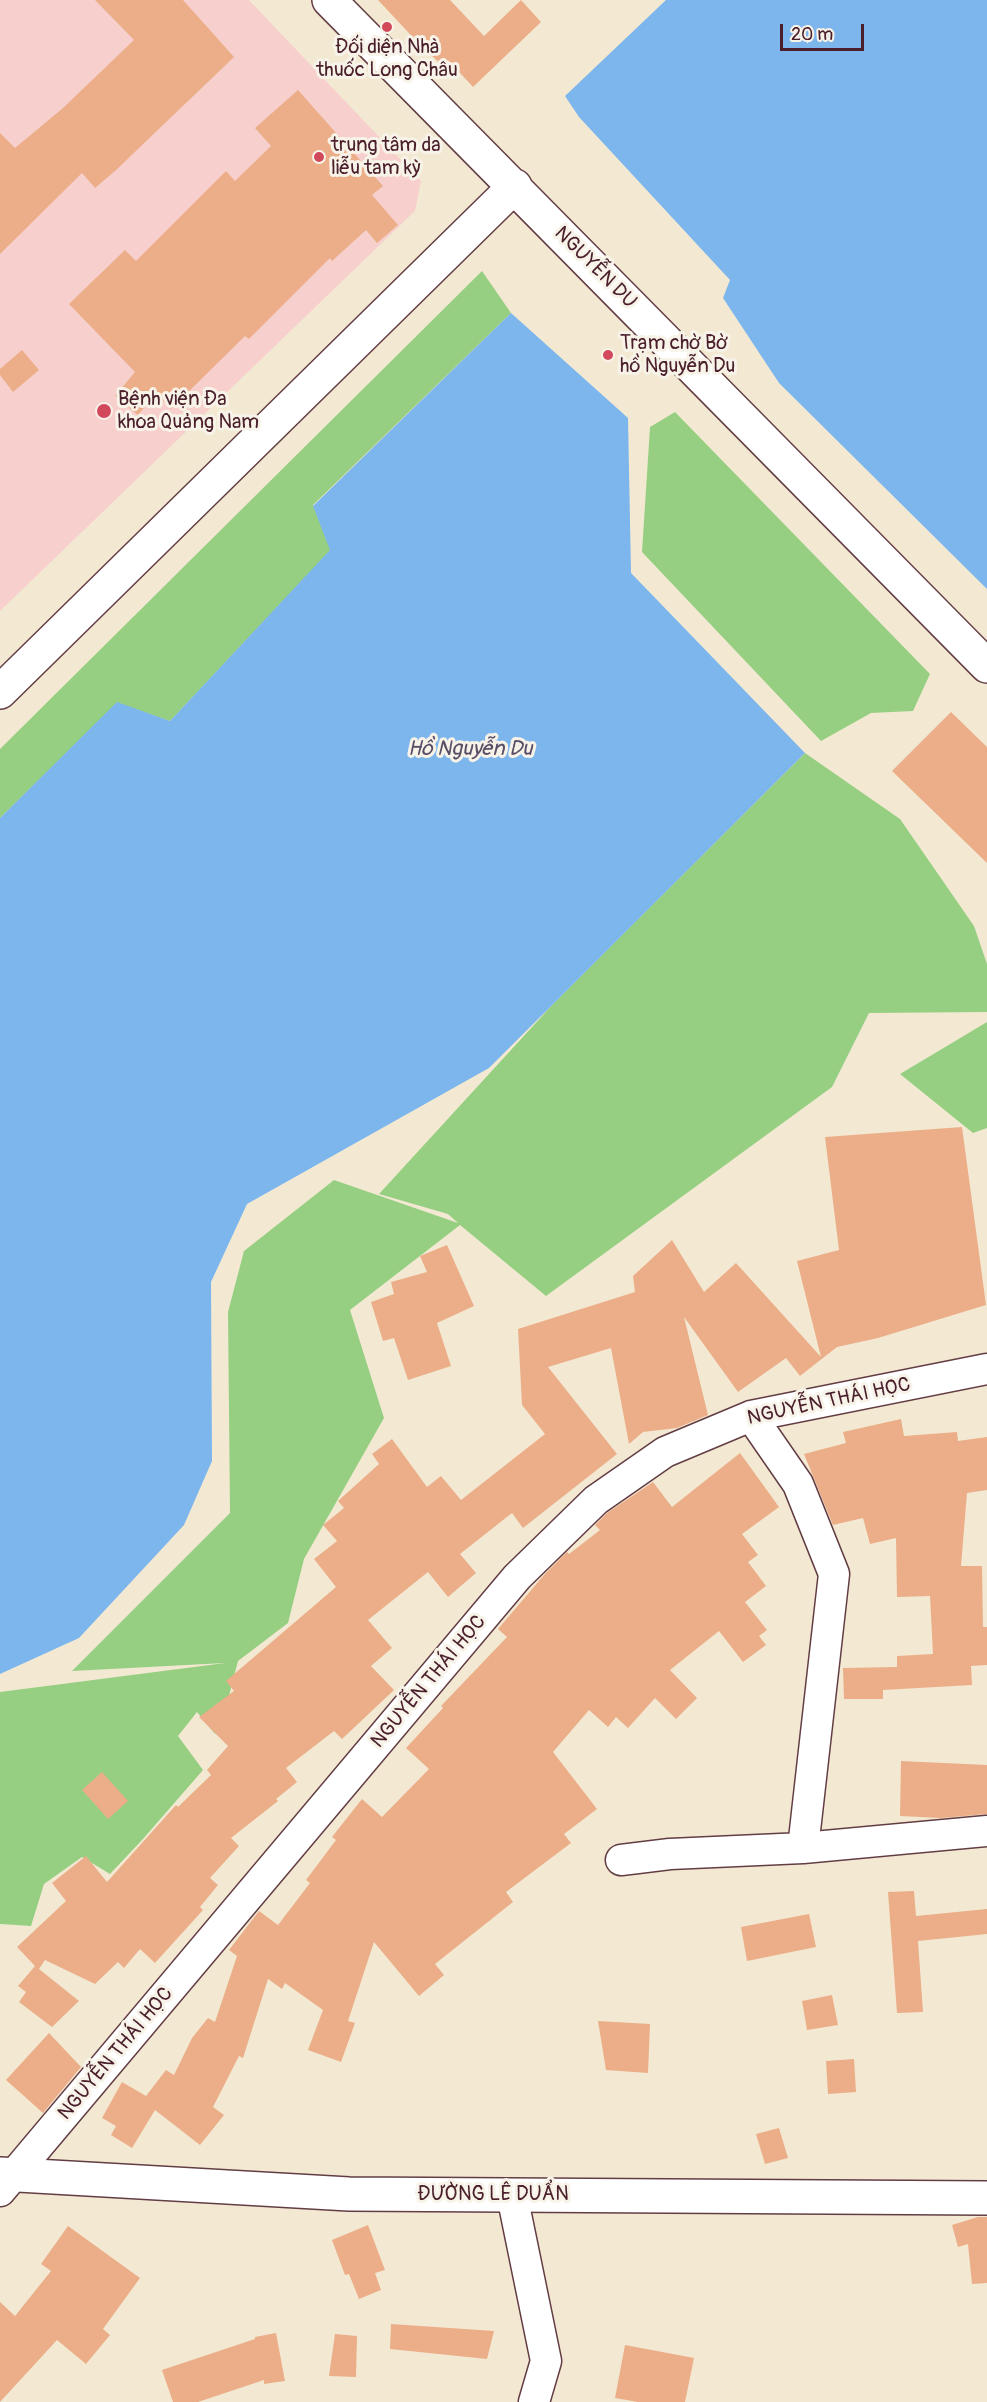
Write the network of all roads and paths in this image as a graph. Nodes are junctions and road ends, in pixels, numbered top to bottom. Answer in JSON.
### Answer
{"nodes":[{"id":1,"x":329,"y":0,"type":"edge"},
{"id":2,"x":515,"y":186,"type":"junction"},
{"id":3,"x":987,"y":666,"type":"edge"},
{"id":4,"x":0,"y":692,"type":"edge"},
{"id":5,"x":987,"y":1369,"type":"edge"},
{"id":6,"x":751,"y":1416,"type":"junction"},
{"id":7,"x":987,"y":1831,"type":"edge"},
{"id":8,"x":803,"y":1848,"type":"junction"},
{"id":9,"x":621,"y":1860,"type":"dead end"},
{"id":10,"x":4,"y":2180,"type":"edge"},
{"id":11,"x":512,"y":2195,"type":"junction"},
{"id":12,"x":987,"y":2198,"type":"edge"},
{"id":13,"x":534,"y":2402,"type":"edge"}],
"edges":[{"from":1,"to":2,"type":"street","name":"NGUYỄN DU"},
{"from":2,"to":3,"type":"street","name":"NGUYỄN DU"},
{"from":2,"to":4,"type":"street"},
{"from":5,"to":6,"type":"street","name":"NGUYỄN THÁI HỌC"},
{"from":6,"to":8,"type":"street"},
{"from":6,"to":10,"type":"street","name":"NGUYỄN THÁI HỌC"},
{"from":7,"to":8,"type":"street"},
{"from":8,"to":9,"type":"street"},
{"from":10,"to":11,"type":"street","name":"ĐƯỜNG LÊ DUẨN"},
{"from":11,"to":12,"type":"street","name":"ĐƯỜNG LÊ DUẨN"},
{"from":11,"to":13,"type":"street"}]}
